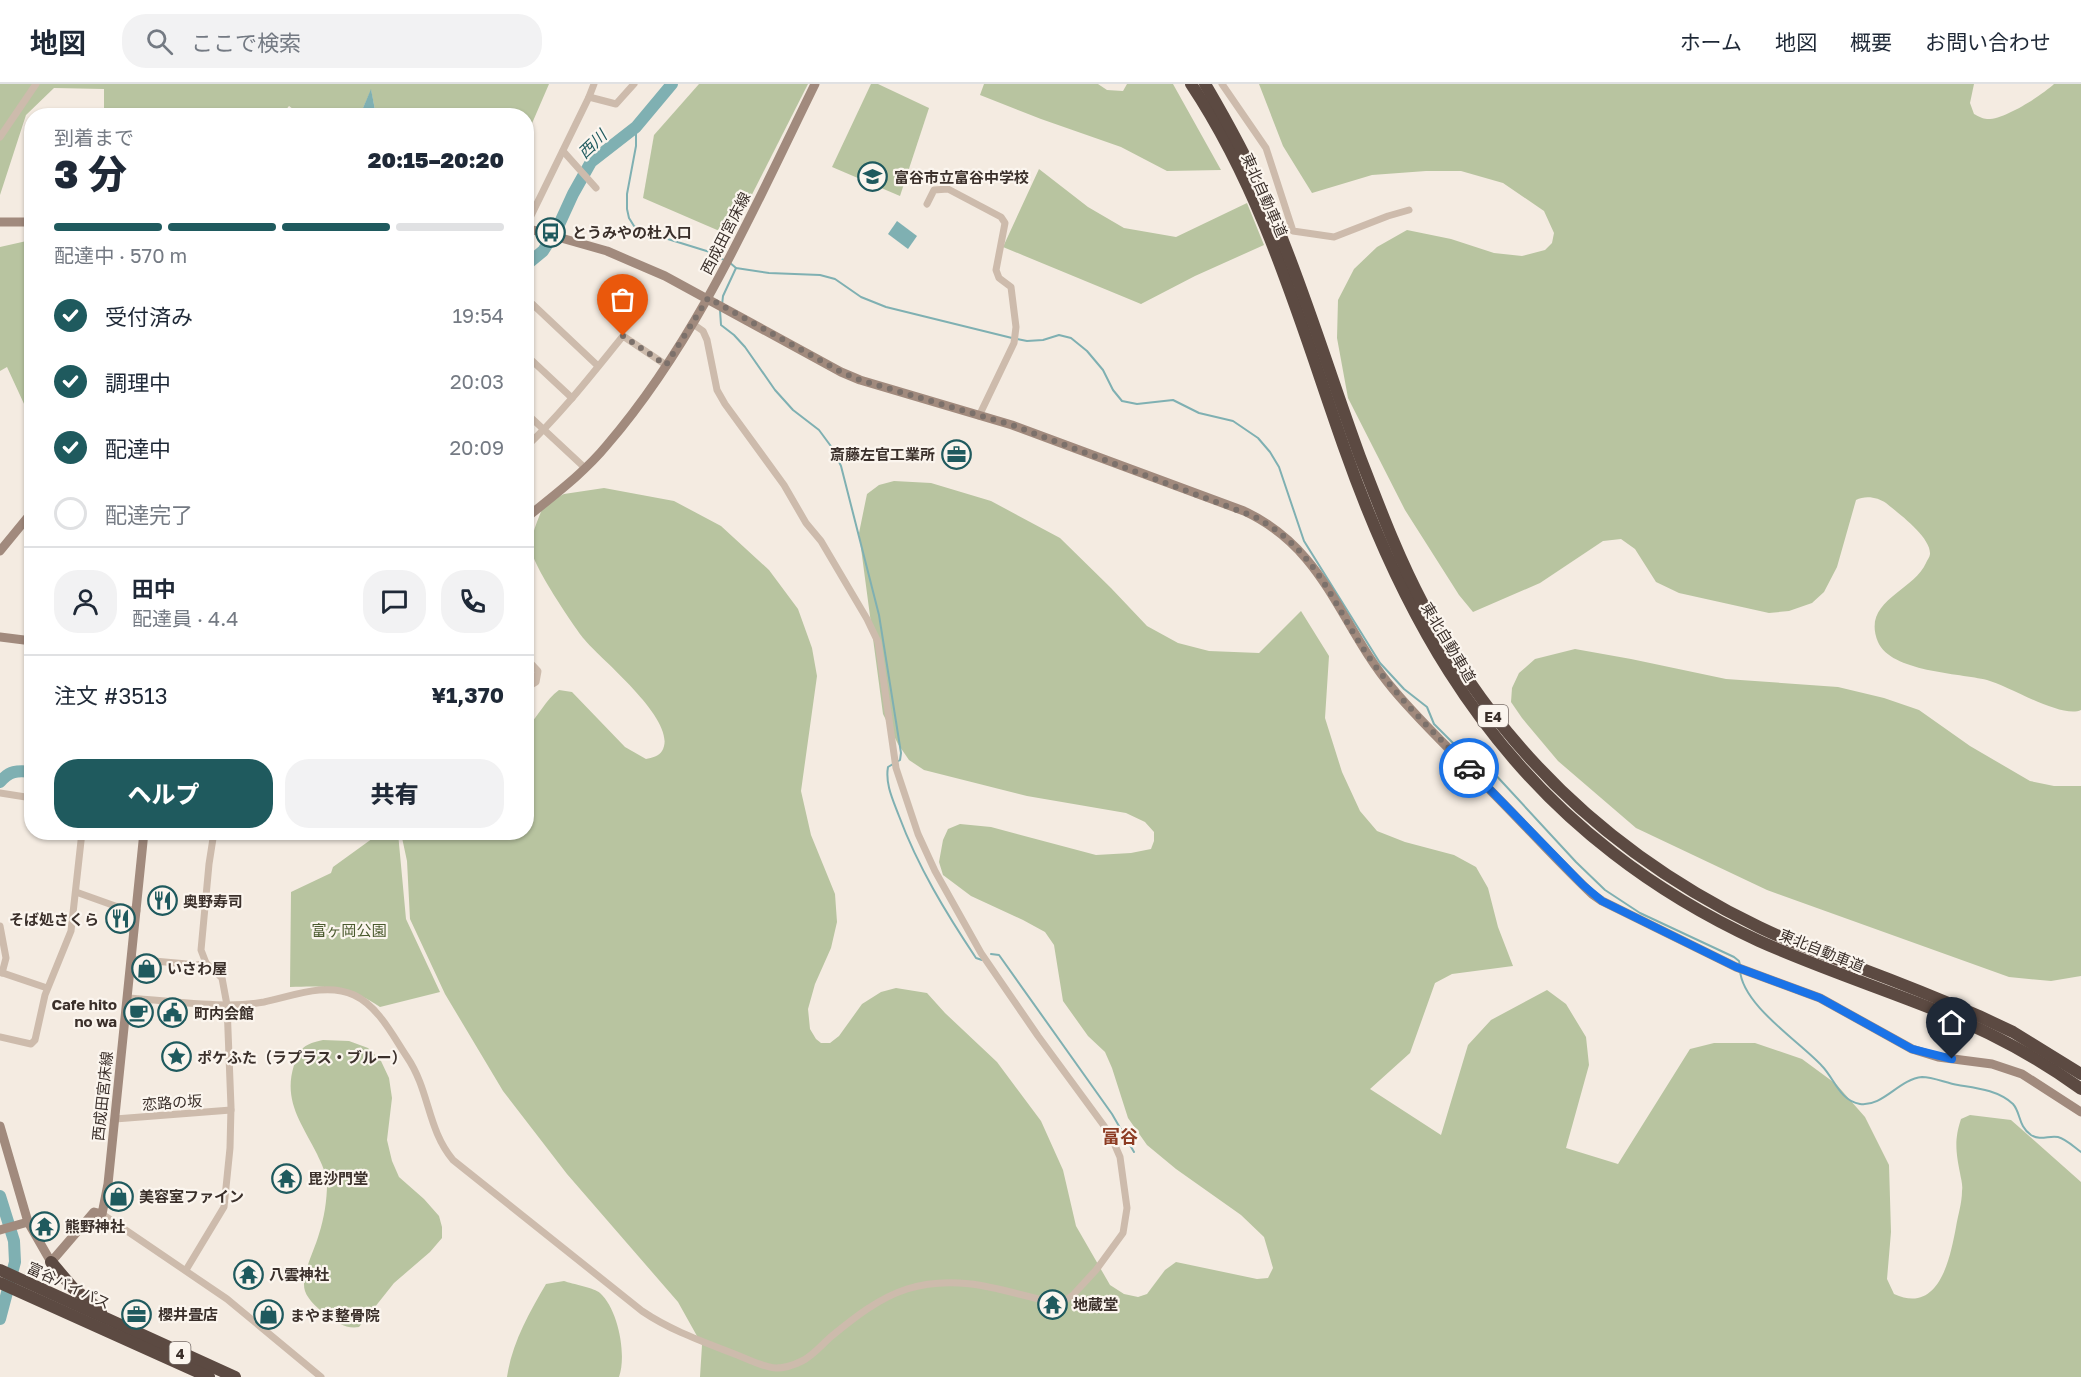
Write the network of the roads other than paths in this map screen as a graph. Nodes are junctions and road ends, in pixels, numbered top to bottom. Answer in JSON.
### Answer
{"nodes":[{"id":1,"x":36,"y":84,"type":"edge"},
{"id":2,"x":594,"y":84,"type":"edge"},
{"id":3,"x":634,"y":84,"type":"edge"},
{"id":4,"x":815,"y":84,"type":"edge"},
{"id":5,"x":1191,"y":84,"type":"edge"},
{"id":6,"x":1205,"y":84,"type":"edge"},
{"id":7,"x":1222,"y":84,"type":"edge"},
{"id":8,"x":589,"y":97,"type":"junction"},
{"id":9,"x":0,"y":137,"type":"edge"},
{"id":10,"x":563,"y":151,"type":"junction"},
{"id":11,"x":596,"y":188,"type":"dead end"},
{"id":12,"x":927,"y":204,"type":"dead end"},
{"id":13,"x":1409,"y":210,"type":"dead end"},
{"id":14,"x":534,"y":219,"type":"edge"},
{"id":15,"x":0,"y":222,"type":"edge"},
{"id":16,"x":24,"y":222,"type":"edge"},
{"id":17,"x":534,"y":229,"type":"edge"},
{"id":18,"x":708,"y":298,"type":"junction"},
{"id":19,"x":534,"y":306,"type":"edge"},
{"id":20,"x":693,"y":324,"type":"junction"},
{"id":21,"x":534,"y":362,"type":"edge"},
{"id":22,"x":666,"y":365,"type":"junction"},
{"id":23,"x":598,"y":366,"type":"junction"},
{"id":24,"x":572,"y":398,"type":"junction"},
{"id":25,"x":979,"y":416,"type":"junction"},
{"id":26,"x":534,"y":421,"type":"edge"},
{"id":27,"x":544,"y":430,"type":"junction"},
{"id":28,"x":534,"y":439,"type":"edge"},
{"id":29,"x":585,"y":468,"type":"junction"},
{"id":30,"x":534,"y":511,"type":"edge"},
{"id":31,"x":24,"y":522,"type":"edge"},
{"id":32,"x":0,"y":551,"type":"edge"},
{"id":33,"x":0,"y":637,"type":"edge"},
{"id":34,"x":24,"y":640,"type":"edge"},
{"id":35,"x":534,"y":667,"type":"edge"},
{"id":36,"x":534,"y":684,"type":"edge"},
{"id":37,"x":2,"y":795,"type":"edge"},
{"id":38,"x":24,"y":797,"type":"edge"},
{"id":39,"x":81,"y":840,"type":"edge"},
{"id":40,"x":143,"y":840,"type":"edge"},
{"id":41,"x":213,"y":840,"type":"edge"},
{"id":42,"x":76,"y":892,"type":"junction"},
{"id":43,"x":137,"y":911,"type":"junction"},
{"id":44,"x":0,"y":926,"type":"edge"},
{"id":45,"x":132,"y":959,"type":"junction"},
{"id":46,"x":206,"y":963,"type":"junction"},
{"id":47,"x":1,"y":972,"type":"edge"},
{"id":48,"x":47,"y":988,"type":"junction"},
{"id":49,"x":128,"y":998,"type":"junction"},
{"id":50,"x":227,"y":1005,"type":"junction"},
{"id":51,"x":0,"y":1037,"type":"edge"},
{"id":52,"x":2081,"y":1074,"type":"edge"},
{"id":53,"x":2081,"y":1089,"type":"edge"},
{"id":54,"x":231,"y":1110,"type":"junction"},
{"id":55,"x":2081,"y":1112,"type":"edge"},
{"id":56,"x":115,"y":1119,"type":"junction"},
{"id":57,"x":0,"y":1126,"type":"edge"},
{"id":58,"x":102,"y":1214,"type":"junction"},
{"id":59,"x":25,"y":1223,"type":"junction"},
{"id":60,"x":0,"y":1230,"type":"edge"},
{"id":61,"x":51,"y":1262,"type":"junction"},
{"id":62,"x":0,"y":1270,"type":"edge"},
{"id":63,"x":186,"y":1270,"type":"junction"},
{"id":64,"x":0,"y":1283,"type":"edge"},
{"id":65,"x":17,"y":1284,"type":"junction"},
{"id":66,"x":122,"y":1333,"type":"junction"},
{"id":67,"x":209,"y":1377,"type":"edge"},
{"id":68,"x":235,"y":1377,"type":"edge"},
{"id":69,"x":321,"y":1377,"type":"edge"}],
"edges":[{"from":1,"to":9,"type":"street"},
{"from":2,"to":8,"type":"street"},
{"from":3,"to":8,"type":"street"},
{"from":4,"to":18,"type":"street","name":"西成田宮床線"},
{"from":5,"to":53,"type":"highway","name":"東北自動車道","number":"E4"},
{"from":6,"to":52,"type":"highway","name":"東北自動車道","number":"E4"},
{"from":7,"to":13,"type":"street"},
{"from":8,"to":10,"type":"street"},
{"from":10,"to":11,"type":"street"},
{"from":10,"to":14,"type":"street"},
{"from":12,"to":25,"type":"street"},
{"from":15,"to":16,"type":"street"},
{"from":17,"to":18,"type":"street"},
{"from":18,"to":20,"type":"street","name":"西成田宮床線"},
{"from":18,"to":25,"type":"street"},
{"from":19,"to":23,"type":"street"},
{"from":20,"to":22,"type":"street","name":"西成田宮床線"},
{"from":20,"to":50,"type":"street"},
{"from":21,"to":24,"type":"street"},
{"from":22,"to":23,"type":"street"},
{"from":22,"to":29,"type":"street","name":"西成田宮床線"},
{"from":23,"to":24,"type":"street"},
{"from":24,"to":27,"type":"street"},
{"from":25,"to":55,"type":"street"},
{"from":26,"to":27,"type":"street"},
{"from":27,"to":28,"type":"street"},
{"from":27,"to":29,"type":"street"},
{"from":29,"to":30,"type":"street","name":"西成田宮床線"},
{"from":31,"to":32,"type":"street"},
{"from":33,"to":34,"type":"street"},
{"from":35,"to":36,"type":"street"},
{"from":37,"to":38,"type":"street"},
{"from":39,"to":42,"type":"street"},
{"from":40,"to":43,"type":"street","name":"西成田宮床線"},
{"from":41,"to":46,"type":"street"},
{"from":42,"to":43,"type":"street"},
{"from":42,"to":48,"type":"street"},
{"from":43,"to":45,"type":"street","name":"西成田宮床線"},
{"from":44,"to":47,"type":"street"},
{"from":45,"to":46,"type":"street"},
{"from":45,"to":49,"type":"street","name":"西成田宮床線"},
{"from":46,"to":50,"type":"street"},
{"from":47,"to":48,"type":"street"},
{"from":48,"to":51,"type":"street"},
{"from":49,"to":50,"type":"street"},
{"from":49,"to":56,"type":"street","name":"西成田宮床線"},
{"from":50,"to":54,"type":"street"},
{"from":54,"to":56,"type":"street","name":"恋路の坂"},
{"from":54,"to":63,"type":"street"},
{"from":56,"to":58,"type":"street","name":"西成田宮床線"},
{"from":57,"to":59,"type":"street"},
{"from":58,"to":61,"type":"street"},
{"from":58,"to":63,"type":"street"},
{"from":59,"to":60,"type":"street"},
{"from":59,"to":61,"type":"street"},
{"from":61,"to":66,"type":"highway"},
{"from":62,"to":65,"type":"highway","name":"富谷バイパス","number":"4"},
{"from":63,"to":69,"type":"street"},
{"from":64,"to":65,"type":"highway","name":"富谷バイパス","number":"4"},
{"from":65,"to":66,"type":"highway","name":"富谷バイパス","number":"4"},
{"from":66,"to":67,"type":"highway","number":"4"},
{"from":66,"to":68,"type":"highway","number":"4"}]}
